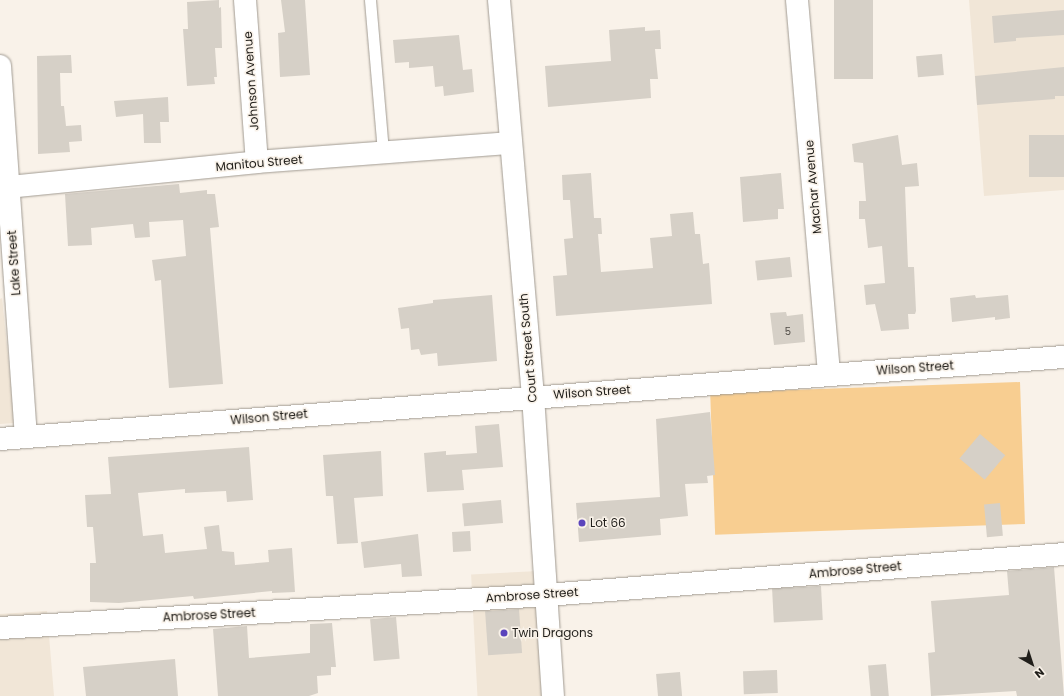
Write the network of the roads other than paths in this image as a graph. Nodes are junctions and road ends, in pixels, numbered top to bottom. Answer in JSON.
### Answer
{"nodes":[{"id":1,"x":245,"y":0,"type":"edge"},
{"id":2,"x":370,"y":0,"type":"edge"},
{"id":3,"x":499,"y":0,"type":"edge"},
{"id":4,"x":797,"y":0,"type":"edge"},
{"id":5,"x":0,"y":66,"type":"edge"},
{"id":6,"x":510,"y":142,"type":"junction"},
{"id":7,"x":382,"y":153,"type":"junction"},
{"id":8,"x":257,"y":162,"type":"junction"},
{"id":9,"x":8,"y":187,"type":"junction"},
{"id":10,"x":1064,"y":357,"type":"edge"},
{"id":11,"x":829,"y":374,"type":"junction"},
{"id":12,"x":532,"y":396,"type":"junction"},
{"id":13,"x":26,"y":437,"type":"junction"},
{"id":14,"x":0,"y":439,"type":"edge"},
{"id":15,"x":1064,"y":554,"type":"edge"},
{"id":16,"x":547,"y":595,"type":"junction"},
{"id":17,"x":0,"y":628,"type":"edge"},
{"id":18,"x":553,"y":696,"type":"edge"}],
"edges":[{"from":1,"to":8,"type":"street","name":"Johnson Avenue"},
{"from":2,"to":7,"type":"lane"},
{"from":3,"to":6,"type":"street","name":"Court Street South"},
{"from":4,"to":11,"type":"street","name":"Machar Avenue"},
{"from":5,"to":9,"type":"street","name":"Lake Street"},
{"from":6,"to":7,"type":"street","name":"Manitou Street"},
{"from":6,"to":12,"type":"street","name":"Court Street South"},
{"from":7,"to":8,"type":"street","name":"Manitou Street"},
{"from":8,"to":9,"type":"street","name":"Manitou Street"},
{"from":9,"to":13,"type":"street","name":"Lake Street"},
{"from":10,"to":11,"type":"street","name":"Wilson Street"},
{"from":11,"to":12,"type":"street","name":"Wilson Street"},
{"from":12,"to":13,"type":"street","name":"Wilson Street"},
{"from":12,"to":16,"type":"street","name":"Court Street South"},
{"from":13,"to":14,"type":"street","name":"Wilson Street"},
{"from":15,"to":16,"type":"street","name":"Ambrose Street"},
{"from":16,"to":17,"type":"street","name":"Ambrose Street"},
{"from":16,"to":18,"type":"street","name":"Court Street South"}]}
